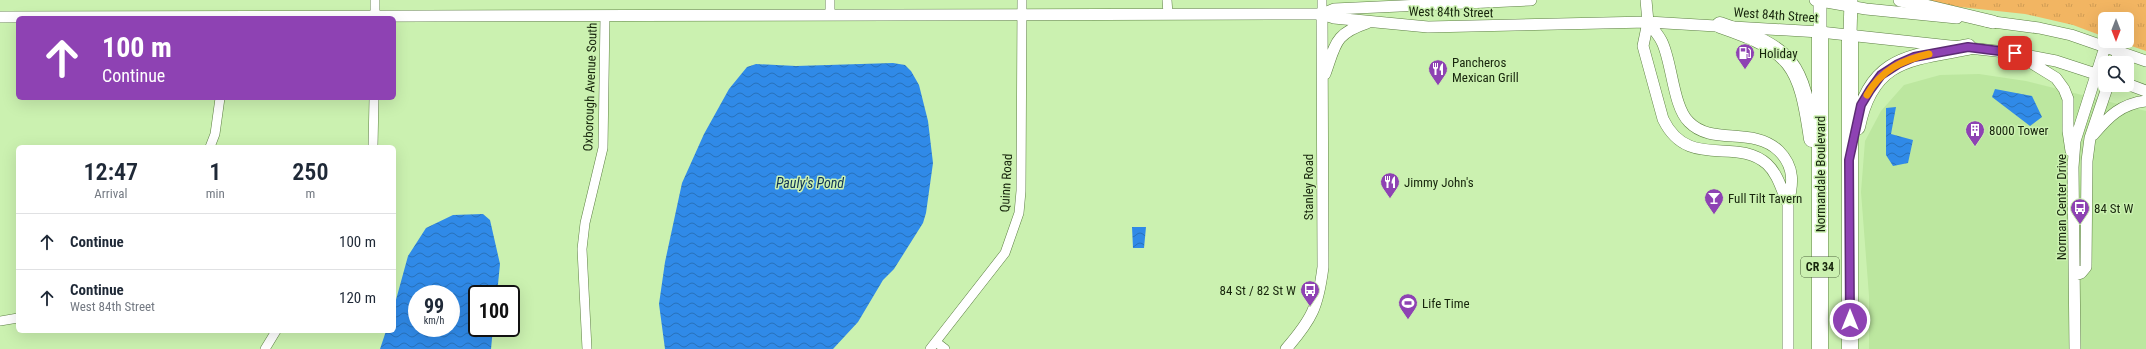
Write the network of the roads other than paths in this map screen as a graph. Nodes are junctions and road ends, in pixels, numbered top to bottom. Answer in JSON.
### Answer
{"nodes":[{"id":1,"x":375,"y":0,"type":"edge"},
{"id":2,"x":830,"y":0,"type":"edge"},
{"id":3,"x":1022,"y":0,"type":"edge"},
{"id":4,"x":1167,"y":0,"type":"edge"},
{"id":5,"x":1322,"y":0,"type":"edge"},
{"id":6,"x":1531,"y":0,"type":"edge"},
{"id":7,"x":1646,"y":0,"type":"edge"},
{"id":8,"x":1818,"y":0,"type":"edge"},
{"id":9,"x":1900,"y":0,"type":"edge"},
{"id":10,"x":1851,"y":3,"type":"edge"},
{"id":11,"x":1022,"y":14,"type":"junction"},
{"id":12,"x":1168,"y":14,"type":"junction"},
{"id":13,"x":1322,"y":14,"type":"junction"},
{"id":14,"x":830,"y":15,"type":"junction"},
{"id":15,"x":375,"y":16,"type":"edge"},
{"id":16,"x":605,"y":16,"type":"junction"},
{"id":17,"x":0,"y":18,"type":"edge"},
{"id":18,"x":16,"y":18,"type":"edge"},
{"id":19,"x":396,"y":18,"type":"edge"},
{"id":20,"x":1648,"y":22,"type":"junction"},
{"id":21,"x":1993,"y":22,"type":"junction"},
{"id":22,"x":1370,"y":23,"type":"junction"},
{"id":23,"x":1720,"y":25,"type":"junction"},
{"id":24,"x":1820,"y":32,"type":"junction"},
{"id":25,"x":1850,"y":35,"type":"junction"},
{"id":26,"x":2098,"y":45,"type":"edge"},
{"id":27,"x":1968,"y":47,"type":"junction"},
{"id":28,"x":2108,"y":48,"type":"edge"},
{"id":29,"x":2119,"y":51,"type":"junction"},
{"id":30,"x":2015,"y":53,"type":"junction"},
{"id":31,"x":2117,"y":56,"type":"edge"},
{"id":32,"x":2146,"y":60,"type":"edge"},
{"id":33,"x":2098,"y":74,"type":"edge"},
{"id":34,"x":1322,"y":83,"type":"junction"},
{"id":35,"x":2098,"y":83,"type":"edge"},
{"id":36,"x":2134,"y":87,"type":"edge"},
{"id":37,"x":2146,"y":91,"type":"edge"},
{"id":38,"x":2106,"y":92,"type":"edge"},
{"id":39,"x":220,"y":100,"type":"edge"},
{"id":40,"x":374,"y":100,"type":"edge"},
{"id":41,"x":2146,"y":101,"type":"edge"},
{"id":42,"x":2090,"y":138,"type":"junction"},
{"id":43,"x":211,"y":145,"type":"edge"},
{"id":44,"x":374,"y":145,"type":"edge"},
{"id":45,"x":1849,"y":160,"type":"junction"},
{"id":46,"x":2073,"y":167,"type":"junction"},
{"id":47,"x":1820,"y":186,"type":"junction"},
{"id":48,"x":1788,"y":204,"type":"junction"},
{"id":49,"x":2075,"y":275,"type":"junction"},
{"id":50,"x":16,"y":318,"type":"edge"},
{"id":51,"x":0,"y":321,"type":"edge"},
{"id":52,"x":275,"y":333,"type":"edge"},
{"id":53,"x":933,"y":345,"type":"edge"},
{"id":54,"x":265,"y":349,"type":"edge"},
{"id":55,"x":587,"y":349,"type":"edge"},
{"id":56,"x":945,"y":349,"type":"edge"},
{"id":57,"x":1286,"y":349,"type":"edge"},
{"id":58,"x":1788,"y":349,"type":"edge"},
{"id":59,"x":1820,"y":349,"type":"edge"},
{"id":60,"x":1850,"y":349,"type":"edge"},
{"id":61,"x":2075,"y":349,"type":"edge"}],
"edges":[{"from":1,"to":15,"type":"street"},
{"from":2,"to":14,"type":"street"},
{"from":3,"to":11,"type":"street","name":"Quinn Road"},
{"from":4,"to":12,"type":"street"},
{"from":5,"to":13,"type":"street"},
{"from":6,"to":13,"type":"street","name":"West 84th Street"},
{"from":7,"to":20,"type":"street"},
{"from":8,"to":10,"type":"street","name":"West 84th Street"},
{"from":8,"to":24,"type":"main road","name":"Normandale Boulevard","number":"CR 34"},
{"from":9,"to":21,"type":"main road"},
{"from":10,"to":21,"type":"street","name":"West 84th Street"},
{"from":10,"to":25,"type":"main road","number":"CR 34"},
{"from":11,"to":12,"type":"street","name":"West 84th Street"},
{"from":11,"to":14,"type":"street","name":"West 84th Street"},
{"from":11,"to":53,"type":"street","name":"Quinn Road"},
{"from":12,"to":13,"type":"street","name":"West 84th Street"},
{"from":13,"to":22,"type":"street","name":"West 84th Street"},
{"from":13,"to":34,"type":"street","name":"Stanley Road"},
{"from":14,"to":16,"type":"street","name":"West 84th Street"},
{"from":16,"to":19,"type":"street","name":"West 84th Street"},
{"from":16,"to":55,"type":"street","name":"Oxborough Avenue South"},
{"from":17,"to":18,"type":"street","name":"West 84th Street"},
{"from":20,"to":22,"type":"street","name":"West 84th Street"},
{"from":20,"to":23,"type":"street","name":"West 84th Street"},
{"from":20,"to":48,"type":"street"},
{"from":20,"to":48,"type":"street"},
{"from":21,"to":26,"type":"street","name":"West 84th Street"},
{"from":22,"to":34,"type":"street"},
{"from":23,"to":24,"type":"street","name":"West 84th Street"},
{"from":23,"to":47,"type":"highway"},
{"from":24,"to":25,"type":"street","name":"West 84th Street"},
{"from":24,"to":47,"type":"highway","name":"Normandale Boulevard","number":"CR 34"},
{"from":25,"to":27,"type":"street","name":"West 84th Street"},
{"from":25,"to":45,"type":"highway","number":"CR 34"},
{"from":27,"to":30,"type":"street","name":"West 84th Street"},
{"from":27,"to":45,"type":"highway"},
{"from":28,"to":29,"type":"street","name":"West 84th Street"},
{"from":29,"to":31,"type":"street"},
{"from":29,"to":32,"type":"street","name":"West 84th Street"},
{"from":30,"to":33,"type":"street","name":"West 84th Street"},
{"from":30,"to":46,"type":"street"},
{"from":34,"to":57,"type":"street","name":"Stanley Road"},
{"from":35,"to":46,"type":"street","name":"Norman Center Drive"},
{"from":36,"to":37,"type":"street"},
{"from":38,"to":42,"type":"street","name":"Norman Center Drive"},
{"from":39,"to":43,"type":"street"},
{"from":40,"to":44,"type":"street"},
{"from":41,"to":42,"type":"street"},
{"from":42,"to":49,"type":"street","name":"Norman Center Drive"},
{"from":45,"to":60,"type":"highway","number":"CR 34"},
{"from":46,"to":49,"type":"street","name":"Norman Center Drive"},
{"from":47,"to":59,"type":"highway","name":"Normandale Boulevard","number":"CR 34"},
{"from":48,"to":58,"type":"street"},
{"from":49,"to":61,"type":"street","name":"Norman Center Drive"},
{"from":50,"to":51,"type":"street"},
{"from":52,"to":54,"type":"street"},
{"from":53,"to":56,"type":"street"}]}
